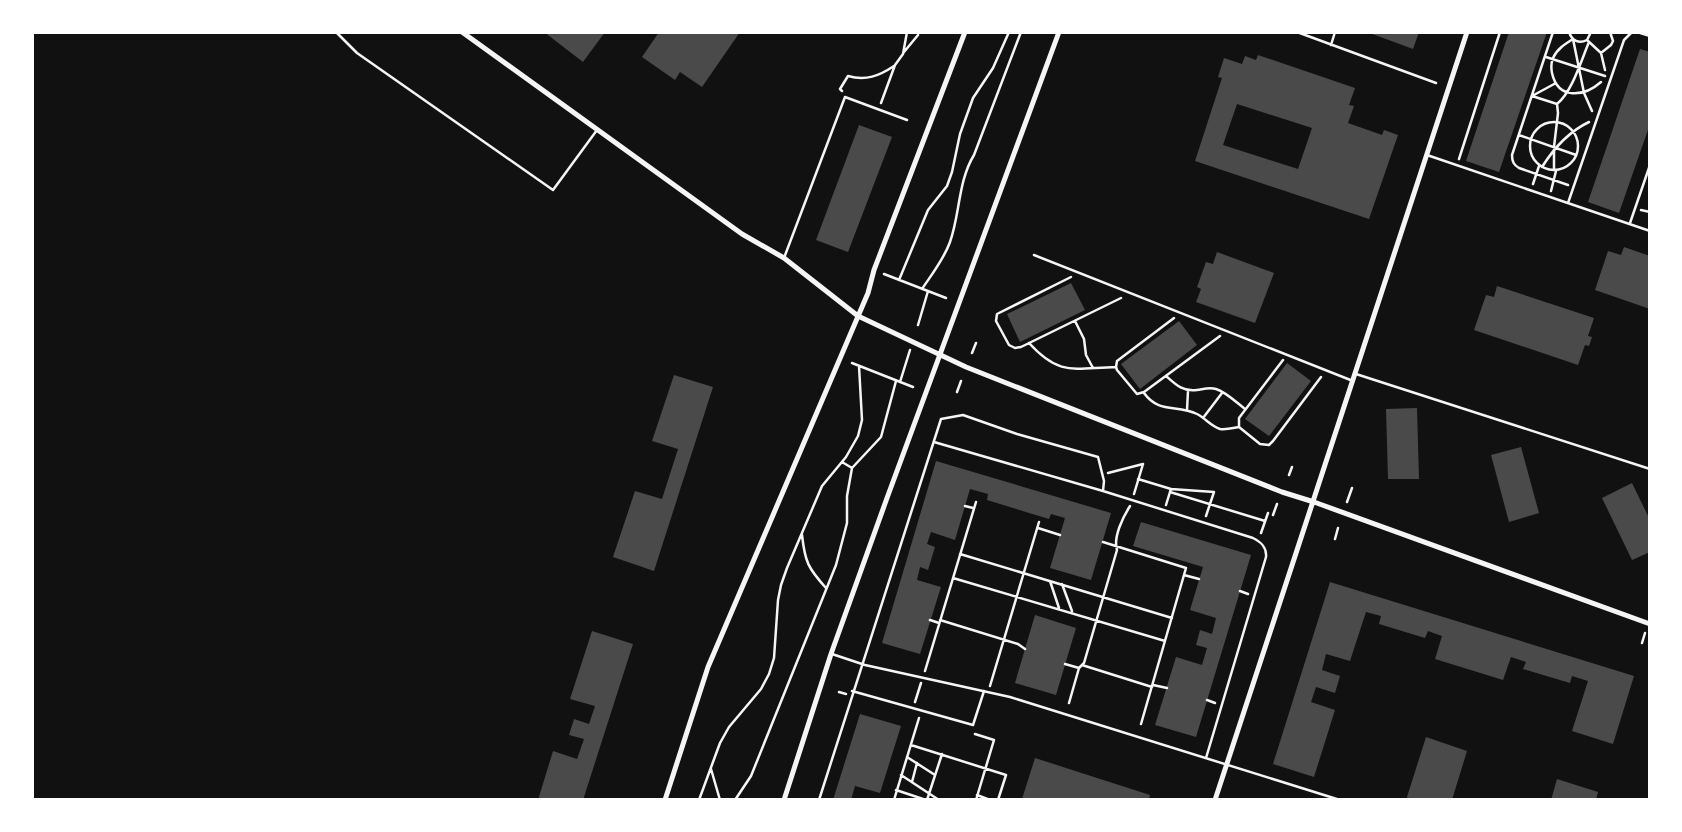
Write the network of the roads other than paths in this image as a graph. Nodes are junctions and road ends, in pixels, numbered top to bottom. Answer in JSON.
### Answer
{"nodes":[{"id":1,"x":336,"y":32,"type":"edge"},
{"id":2,"x":462,"y":32,"type":"edge"},
{"id":3,"x":965,"y":32,"type":"edge"},
{"id":4,"x":1059,"y":32,"type":"edge"},
{"id":5,"x":1467,"y":32,"type":"edge"},
{"id":6,"x":1637,"y":32,"type":"edge"},
{"id":7,"x":1650,"y":36,"type":"edge"},
{"id":8,"x":907,"y":120,"type":"dead end"},
{"id":9,"x":597,"y":130,"type":"junction"},
{"id":10,"x":1427,"y":155,"type":"junction"},
{"id":11,"x":1650,"y":165,"type":"edge"},
{"id":12,"x":1568,"y":203,"type":"junction"},
{"id":13,"x":1630,"y":224,"type":"junction"},
{"id":14,"x":1650,"y":231,"type":"edge"},
{"id":15,"x":1034,"y":255,"type":"dead end"},
{"id":16,"x":784,"y":258,"type":"junction"},
{"id":17,"x":858,"y":316,"type":"junction"},
{"id":18,"x":941,"y":355,"type":"junction"},
{"id":19,"x":1355,"y":374,"type":"junction"},
{"id":20,"x":1353,"y":381,"type":"junction"},
{"id":21,"x":934,"y":442,"type":"junction"},
{"id":22,"x":1650,"y":469,"type":"edge"},
{"id":23,"x":1103,"y":491,"type":"junction"},
{"id":24,"x":1314,"y":502,"type":"junction"},
{"id":25,"x":1650,"y":624,"type":"edge"},
{"id":26,"x":831,"y":654,"type":"junction"},
{"id":27,"x":862,"y":664,"type":"junction"},
{"id":28,"x":852,"y":690,"type":"junction"},
{"id":29,"x":984,"y":691,"type":"junction"},
{"id":30,"x":1206,"y":758,"type":"junction"},
{"id":31,"x":1227,"y":765,"type":"junction"},
{"id":32,"x":665,"y":800,"type":"edge"},
{"id":33,"x":784,"y":800,"type":"edge"},
{"id":34,"x":819,"y":800,"type":"edge"},
{"id":35,"x":1215,"y":800,"type":"edge"},
{"id":36,"x":1340,"y":800,"type":"edge"}],
"edges":[{"from":1,"to":9,"type":"lane"},
{"from":2,"to":9,"type":"street"},
{"from":3,"to":17,"type":"street"},
{"from":4,"to":18,"type":"street"},
{"from":5,"to":10,"type":"street"},
{"from":6,"to":7,"type":"lane"},
{"from":6,"to":12,"type":"lane"},
{"from":8,"to":16,"type":"lane"},
{"from":9,"to":16,"type":"street"},
{"from":10,"to":12,"type":"lane"},
{"from":10,"to":19,"type":"street"},
{"from":11,"to":13,"type":"lane"},
{"from":12,"to":13,"type":"lane"},
{"from":13,"to":14,"type":"lane"},
{"from":15,"to":20,"type":"lane"},
{"from":16,"to":17,"type":"street"},
{"from":17,"to":18,"type":"street"},
{"from":17,"to":32,"type":"street"},
{"from":18,"to":24,"type":"street"},
{"from":18,"to":26,"type":"street"},
{"from":19,"to":20,"type":"street"},
{"from":19,"to":22,"type":"lane"},
{"from":20,"to":24,"type":"street"},
{"from":21,"to":23,"type":"lane"},
{"from":21,"to":23,"type":"lane"},
{"from":21,"to":27,"type":"lane"},
{"from":23,"to":30,"type":"lane"},
{"from":24,"to":25,"type":"street"},
{"from":24,"to":31,"type":"street"},
{"from":26,"to":27,"type":"lane"},
{"from":26,"to":33,"type":"street"},
{"from":27,"to":28,"type":"lane"},
{"from":27,"to":29,"type":"lane"},
{"from":28,"to":29,"type":"lane"},
{"from":28,"to":34,"type":"lane"},
{"from":29,"to":30,"type":"lane"},
{"from":30,"to":31,"type":"lane"},
{"from":31,"to":35,"type":"street"},
{"from":31,"to":36,"type":"lane"}]}
